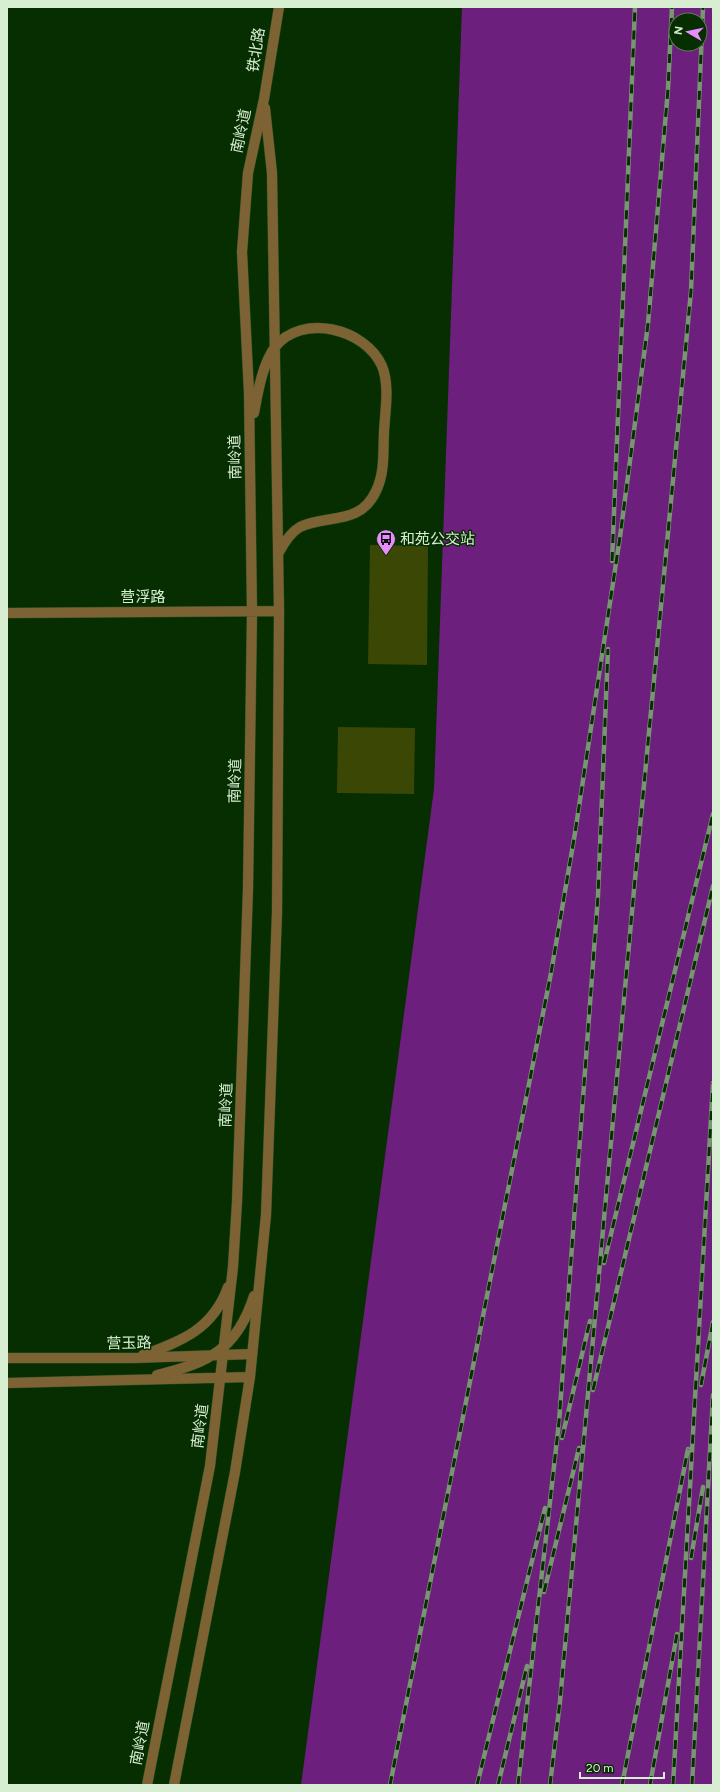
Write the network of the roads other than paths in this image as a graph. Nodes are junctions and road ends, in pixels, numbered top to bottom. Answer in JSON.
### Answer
{"nodes":[{"id":1,"x":279,"y":7,"type":"edge"},
{"id":2,"x":264,"y":98,"type":"junction"},
{"id":3,"x":275,"y":348,"type":"junction"},
{"id":4,"x":250,"y":436,"type":"junction"},
{"id":5,"x":279,"y":552,"type":"junction"},
{"id":6,"x":279,"y":611,"type":"junction"},
{"id":7,"x":252,"y":612,"type":"junction"},
{"id":8,"x":7,"y":613,"type":"edge"},
{"id":9,"x":234,"y":1267,"type":"junction"},
{"id":10,"x":261,"y":1271,"type":"junction"},
{"id":11,"x":222,"y":1351,"type":"junction"},
{"id":12,"x":252,"y":1354,"type":"junction"},
{"id":13,"x":7,"y":1358,"type":"edge"},
{"id":14,"x":134,"y":1358,"type":"junction"},
{"id":15,"x":222,"y":1377,"type":"junction"},
{"id":16,"x":250,"y":1377,"type":"junction"},
{"id":17,"x":131,"y":1381,"type":"junction"},
{"id":18,"x":7,"y":1383,"type":"edge"},
{"id":19,"x":147,"y":1785,"type":"edge"},
{"id":20,"x":174,"y":1785,"type":"edge"}],
"edges":[{"from":1,"to":2,"type":"street","name":"铁北路"},
{"from":2,"to":3,"type":"street","name":"南岭道"},
{"from":2,"to":4,"type":"street","name":"南岭道"},
{"from":3,"to":4,"type":"street"},
{"from":3,"to":5,"type":"street","name":"南岭道"},
{"from":3,"to":5,"type":"street"},
{"from":4,"to":7,"type":"street","name":"南岭道"},
{"from":5,"to":6,"type":"street","name":"南岭道"},
{"from":6,"to":7,"type":"street","name":"营浮路"},
{"from":6,"to":10,"type":"street","name":"南岭道"},
{"from":7,"to":8,"type":"street","name":"营浮路"},
{"from":7,"to":9,"type":"street","name":"南岭道"},
{"from":9,"to":11,"type":"street","name":"南岭道"},
{"from":9,"to":14,"type":"street"},
{"from":10,"to":11,"type":"street"},
{"from":10,"to":12,"type":"street","name":"南岭道"},
{"from":11,"to":12,"type":"street","name":"营玉路"},
{"from":11,"to":14,"type":"street","name":"营玉路"},
{"from":11,"to":15,"type":"street","name":"南岭道"},
{"from":11,"to":17,"type":"street"},
{"from":12,"to":16,"type":"street","name":"南岭道"},
{"from":13,"to":14,"type":"street","name":"营玉路"},
{"from":15,"to":16,"type":"street"},
{"from":15,"to":17,"type":"street"},
{"from":15,"to":19,"type":"street","name":"南岭道"},
{"from":16,"to":20,"type":"street","name":"南岭道"},
{"from":17,"to":18,"type":"street"}]}
